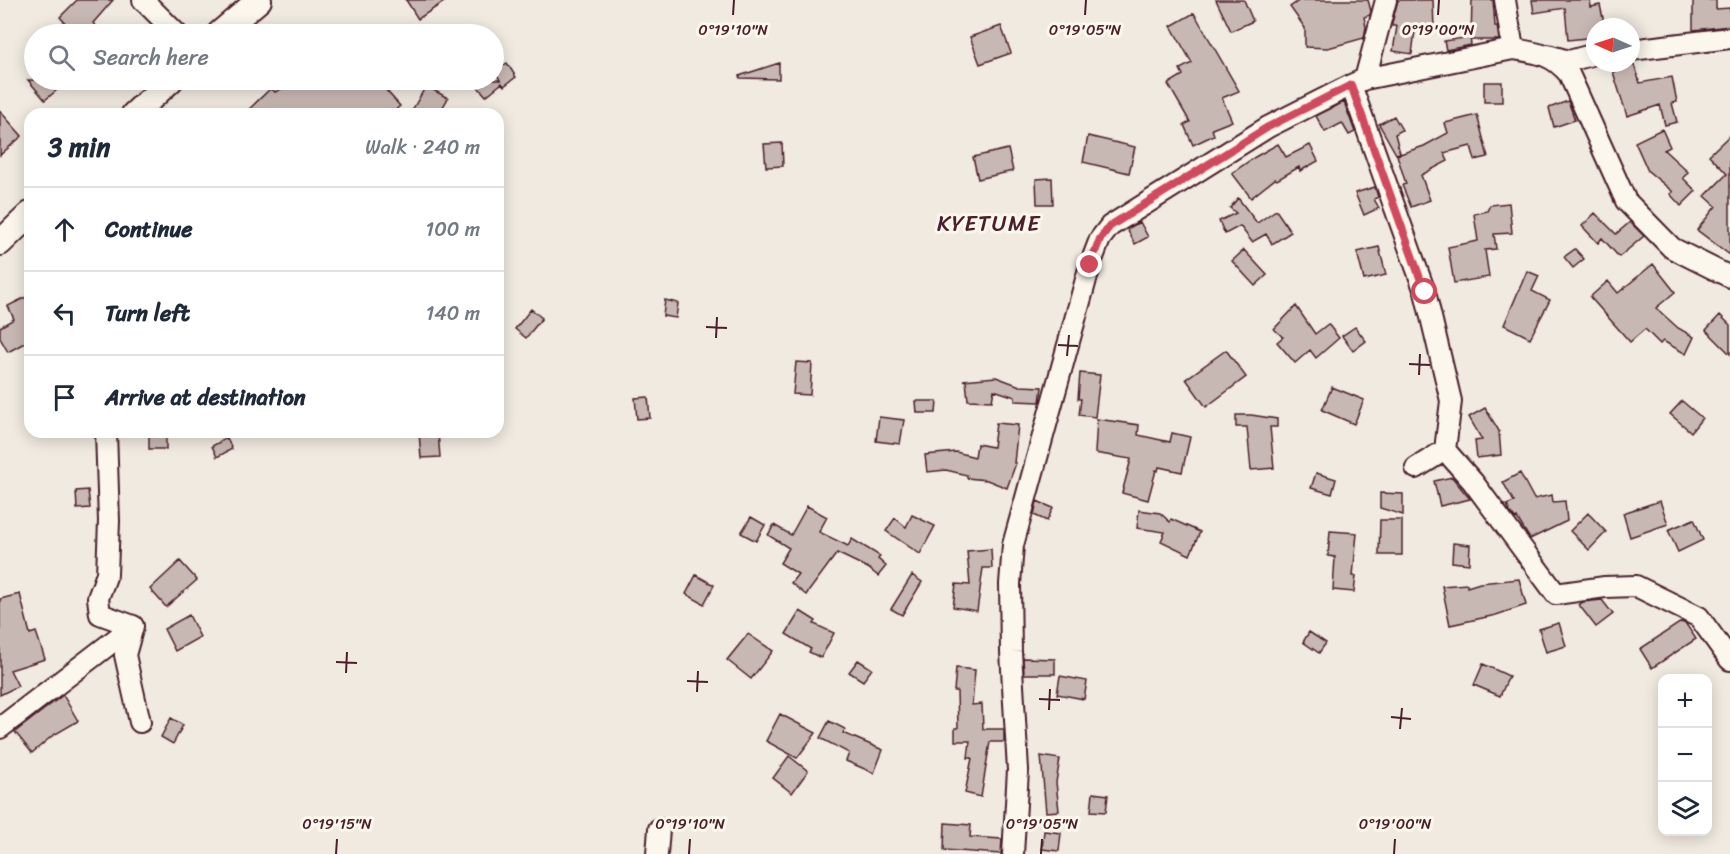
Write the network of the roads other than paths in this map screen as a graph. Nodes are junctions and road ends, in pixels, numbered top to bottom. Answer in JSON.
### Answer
{"nodes":[{"id":1,"x":143,"y":0,"type":"edge"},
{"id":2,"x":259,"y":0,"type":"edge"},
{"id":3,"x":1386,"y":0,"type":"edge"},
{"id":4,"x":1505,"y":0,"type":"edge"},
{"id":5,"x":167,"y":24,"type":"edge"},
{"id":6,"x":231,"y":24,"type":"edge"},
{"id":7,"x":1730,"y":38,"type":"edge"},
{"id":8,"x":1513,"y":49,"type":"junction"},
{"id":9,"x":1640,"y":49,"type":"edge"},
{"id":10,"x":1544,"y":54,"type":"junction"},
{"id":11,"x":1586,"y":56,"type":"edge"},
{"id":12,"x":1358,"y":82,"type":"junction"},
{"id":13,"x":160,"y":90,"type":"edge"},
{"id":14,"x":141,"y":108,"type":"edge"},
{"id":15,"x":24,"y":220,"type":"edge"},
{"id":16,"x":0,"y":243,"type":"edge"},
{"id":17,"x":1730,"y":277,"type":"edge"},
{"id":18,"x":106,"y":438,"type":"edge"},
{"id":19,"x":1445,"y":450,"type":"junction"},
{"id":20,"x":1416,"y":468,"type":"dead end"},
{"id":21,"x":133,"y":626,"type":"junction"},
{"id":22,"x":1730,"y":660,"type":"edge"},
{"id":23,"x":140,"y":722,"type":"dead end"},
{"id":24,"x":0,"y":728,"type":"edge"},
{"id":25,"x":659,"y":829,"type":"dead end"},
{"id":26,"x":657,"y":854,"type":"edge"},
{"id":27,"x":1013,"y":854,"type":"edge"}],
"edges":[{"from":1,"to":5,"type":"street"},
{"from":2,"to":6,"type":"main road"},
{"from":3,"to":12,"type":"street"},
{"from":4,"to":8,"type":"street"},
{"from":7,"to":9,"type":"street"},
{"from":8,"to":10,"type":"street"},
{"from":8,"to":12,"type":"street"},
{"from":10,"to":11,"type":"street"},
{"from":10,"to":17,"type":"street"},
{"from":12,"to":19,"type":"street"},
{"from":12,"to":27,"type":"street"},
{"from":13,"to":14,"type":"main road"},
{"from":15,"to":16,"type":"main road"},
{"from":18,"to":21,"type":"street"},
{"from":19,"to":20,"type":"street"},
{"from":19,"to":22,"type":"street"},
{"from":21,"to":23,"type":"street"},
{"from":21,"to":24,"type":"street"},
{"from":25,"to":26,"type":"street"}]}
